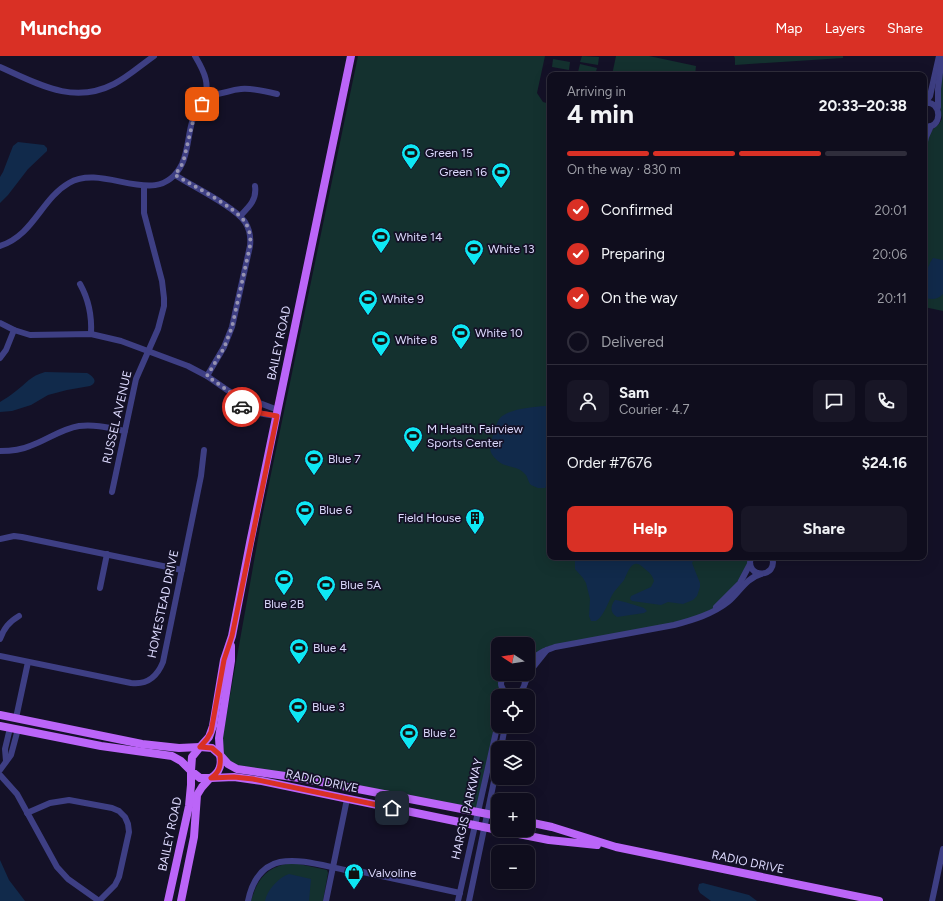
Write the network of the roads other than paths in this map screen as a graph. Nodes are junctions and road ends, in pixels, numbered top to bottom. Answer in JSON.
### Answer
{"nodes":[{"id":1,"x":154,"y":56,"type":"edge"},
{"id":2,"x":195,"y":56,"type":"edge"},
{"id":3,"x":351,"y":56,"type":"edge"},
{"id":4,"x":940,"y":56,"type":"edge"},
{"id":5,"x":0,"y":68,"type":"edge"},
{"id":6,"x":206,"y":94,"type":"junction"},
{"id":7,"x":277,"y":94,"type":"dead end"},
{"id":8,"x":927,"y":100,"type":"edge"},
{"id":9,"x":927,"y":103,"type":"edge"},
{"id":10,"x":938,"y":107,"type":"junction"},
{"id":11,"x":927,"y":126,"type":"edge"},
{"id":12,"x":931,"y":126,"type":"junction"},
{"id":13,"x":927,"y":134,"type":"edge"},
{"id":14,"x":175,"y":175,"type":"junction"},
{"id":15,"x":255,"y":186,"type":"dead end"},
{"id":16,"x":144,"y":187,"type":"junction"},
{"id":17,"x":240,"y":216,"type":"junction"},
{"id":18,"x":0,"y":246,"type":"edge"},
{"id":19,"x":80,"y":284,"type":"dead end"},
{"id":20,"x":0,"y":323,"type":"edge"},
{"id":21,"x":14,"y":330,"type":"junction"},
{"id":22,"x":91,"y":334,"type":"junction"},
{"id":23,"x":148,"y":351,"type":"junction"},
{"id":24,"x":0,"y":358,"type":"edge"},
{"id":25,"x":207,"y":376,"type":"junction"},
{"id":26,"x":230,"y":392,"type":"junction"},
{"id":27,"x":277,"y":413,"type":"junction"},
{"id":28,"x":125,"y":431,"type":"junction"},
{"id":29,"x":204,"y":450,"type":"dead end"},
{"id":30,"x":0,"y":451,"type":"edge"},
{"id":31,"x":112,"y":492,"type":"dead end"},
{"id":32,"x":0,"y":539,"type":"edge"},
{"id":33,"x":107,"y":554,"type":"junction"},
{"id":34,"x":751,"y":560,"type":"edge"},
{"id":35,"x":774,"y":560,"type":"edge"},
{"id":36,"x":750,"y":564,"type":"junction"},
{"id":37,"x":182,"y":570,"type":"junction"},
{"id":38,"x":761,"y":574,"type":"junction"},
{"id":39,"x":100,"y":588,"type":"dead end"},
{"id":40,"x":712,"y":611,"type":"junction"},
{"id":41,"x":19,"y":616,"type":"dead end"},
{"id":42,"x":232,"y":636,"type":"junction"},
{"id":43,"x":0,"y":639,"type":"edge"},
{"id":44,"x":547,"y":650,"type":"junction"},
{"id":45,"x":535,"y":655,"type":"edge"},
{"id":46,"x":0,"y":656,"type":"edge"},
{"id":47,"x":28,"y":662,"type":"junction"},
{"id":48,"x":501,"y":681,"type":"edge"},
{"id":49,"x":525,"y":683,"type":"joint"},
{"id":50,"x":502,"y":686,"type":"joint"},
{"id":51,"x":504,"y":689,"type":"edge"},
{"id":52,"x":522,"y":689,"type":"edge"},
{"id":53,"x":0,"y":715,"type":"edge"},
{"id":54,"x":16,"y":718,"type":"junction"},
{"id":55,"x":0,"y":726,"type":"edge"},
{"id":56,"x":14,"y":729,"type":"junction"},
{"id":57,"x":496,"y":733,"type":"edge"},
{"id":58,"x":200,"y":747,"type":"junction"},
{"id":59,"x":220,"y":755,"type":"junction"},
{"id":60,"x":0,"y":770,"type":"edge"},
{"id":61,"x":191,"y":771,"type":"junction"},
{"id":62,"x":0,"y":775,"type":"edge"},
{"id":63,"x":211,"y":778,"type":"junction"},
{"id":64,"x":493,"y":785,"type":"edge"},
{"id":65,"x":347,"y":799,"type":"junction"},
{"id":66,"x":478,"y":812,"type":"junction"},
{"id":67,"x":27,"y":813,"type":"junction"},
{"id":68,"x":487,"y":814,"type":"junction"},
{"id":69,"x":491,"y":815,"type":"edge"},
{"id":70,"x":535,"y":823,"type":"edge"},
{"id":71,"x":474,"y":825,"type":"junction"},
{"id":72,"x":484,"y":827,"type":"junction"},
{"id":73,"x":491,"y":828,"type":"edge"},
{"id":74,"x":534,"y":837,"type":"edge"},
{"id":75,"x":613,"y":846,"type":"junction"},
{"id":76,"x":943,"y":849,"type":"edge"},
{"id":77,"x":332,"y":868,"type":"junction"},
{"id":78,"x":173,"y":877,"type":"junction"},
{"id":79,"x":460,"y":893,"type":"junction"},
{"id":80,"x":99,"y":901,"type":"edge"},
{"id":81,"x":168,"y":901,"type":"edge"},
{"id":82,"x":172,"y":901,"type":"edge"},
{"id":83,"x":181,"y":901,"type":"edge"},
{"id":84,"x":248,"y":901,"type":"edge"},
{"id":85,"x":326,"y":901,"type":"edge"},
{"id":86,"x":458,"y":901,"type":"edge"},
{"id":87,"x":469,"y":901,"type":"edge"},
{"id":88,"x":878,"y":901,"type":"edge"},
{"id":89,"x":932,"y":901,"type":"edge"}],
"edges":[{"from":1,"to":5,"type":"street"},
{"from":2,"to":6,"type":"street"},
{"from":3,"to":27,"type":"main road","name":"BAILEY ROAD"},
{"from":4,"to":8,"type":"street"},
{"from":4,"to":10,"type":"street"},
{"from":6,"to":7,"type":"street"},
{"from":6,"to":14,"type":"street"},
{"from":9,"to":10,"type":"street"},
{"from":10,"to":12,"type":"street"},
{"from":11,"to":12,"type":"street"},
{"from":12,"to":13,"type":"street"},
{"from":14,"to":16,"type":"street"},
{"from":14,"to":17,"type":"street"},
{"from":15,"to":17,"type":"street"},
{"from":16,"to":18,"type":"street"},
{"from":16,"to":23,"type":"street","name":"RUSSEL AVENUE"},
{"from":17,"to":25,"type":"street"},
{"from":19,"to":22,"type":"street"},
{"from":20,"to":21,"type":"street"},
{"from":21,"to":22,"type":"street"},
{"from":21,"to":24,"type":"street"},
{"from":22,"to":23,"type":"street"},
{"from":23,"to":25,"type":"street"},
{"from":23,"to":28,"type":"street","name":"RUSSEL AVENUE"},
{"from":25,"to":26,"type":"street"},
{"from":26,"to":27,"type":"street"},
{"from":26,"to":27,"type":"street"},
{"from":27,"to":42,"type":"main road","name":"BAILEY ROAD"},
{"from":28,"to":30,"type":"street"},
{"from":28,"to":31,"type":"street","name":"RUSSEL AVENUE"},
{"from":29,"to":37,"type":"street","name":"HOMESTEAD DRIVE"},
{"from":32,"to":33,"type":"street"},
{"from":33,"to":37,"type":"street"},
{"from":33,"to":39,"type":"street"},
{"from":34,"to":36,"type":"street"},
{"from":35,"to":38,"type":"street"},
{"from":36,"to":38,"type":"street"},
{"from":36,"to":40,"type":"street"},
{"from":37,"to":47,"type":"street","name":"HOMESTEAD DRIVE"},
{"from":38,"to":40,"type":"street"},
{"from":40,"to":44,"type":"street"},
{"from":41,"to":43,"type":"street"},
{"from":42,"to":58,"type":"main road","name":"BAILEY ROAD"},
{"from":42,"to":59,"type":"main road","name":"BAILEY ROAD"},
{"from":44,"to":45,"type":"street"},
{"from":44,"to":49,"type":"street"},
{"from":46,"to":47,"type":"street","name":"HOMESTEAD DRIVE"},
{"from":47,"to":54,"type":"street"},
{"from":48,"to":50,"type":"street"},
{"from":49,"to":52,"type":"street"},
{"from":50,"to":51,"type":"street"},
{"from":53,"to":54,"type":"main road"},
{"from":54,"to":58,"type":"main road"},
{"from":55,"to":56,"type":"main road"},
{"from":56,"to":60,"type":"street"},
{"from":56,"to":61,"type":"main road"},
{"from":57,"to":66,"type":"street","name":"HARGIS PARKWAY"},
{"from":58,"to":59,"type":"main road"},
{"from":58,"to":61,"type":"main road"},
{"from":59,"to":63,"type":"main road"},
{"from":59,"to":66,"type":"main road","name":"RADIO DRIVE"},
{"from":61,"to":63,"type":"main road"},
{"from":61,"to":78,"type":"main road","name":"BAILEY ROAD"},
{"from":62,"to":67,"type":"street"},
{"from":63,"to":65,"type":"main road","name":"RADIO DRIVE"},
{"from":63,"to":83,"type":"main road","name":"BAILEY ROAD"},
{"from":64,"to":68,"type":"street","name":"HARGIS PARKWAY"},
{"from":65,"to":71,"type":"main road","name":"RADIO DRIVE"},
{"from":65,"to":77,"type":"street"},
{"from":66,"to":68,"type":"main road","name":"RADIO DRIVE"},
{"from":66,"to":71,"type":"street","name":"HARGIS PARKWAY"},
{"from":67,"to":80,"type":"street"},
{"from":67,"to":80,"type":"street"},
{"from":68,"to":69,"type":"main road","name":"RADIO DRIVE"},
{"from":68,"to":72,"type":"street","name":"HARGIS PARKWAY"},
{"from":70,"to":75,"type":"main road","name":"RADIO DRIVE"},
{"from":71,"to":72,"type":"main road","name":"RADIO DRIVE"},
{"from":71,"to":79,"type":"street","name":"HARGIS PARKWAY"},
{"from":72,"to":73,"type":"main road","name":"RADIO DRIVE"},
{"from":72,"to":87,"type":"street","name":"HARGIS PARKWAY"},
{"from":74,"to":75,"type":"main road","name":"RADIO DRIVE"},
{"from":75,"to":88,"type":"main road","name":"RADIO DRIVE"},
{"from":76,"to":89,"type":"street"},
{"from":77,"to":79,"type":"street"},
{"from":77,"to":84,"type":"street"},
{"from":77,"to":85,"type":"street"},
{"from":78,"to":81,"type":"main road","name":"BAILEY ROAD"},
{"from":78,"to":82,"type":"street"},
{"from":79,"to":86,"type":"street","name":"HARGIS PARKWAY"}]}
